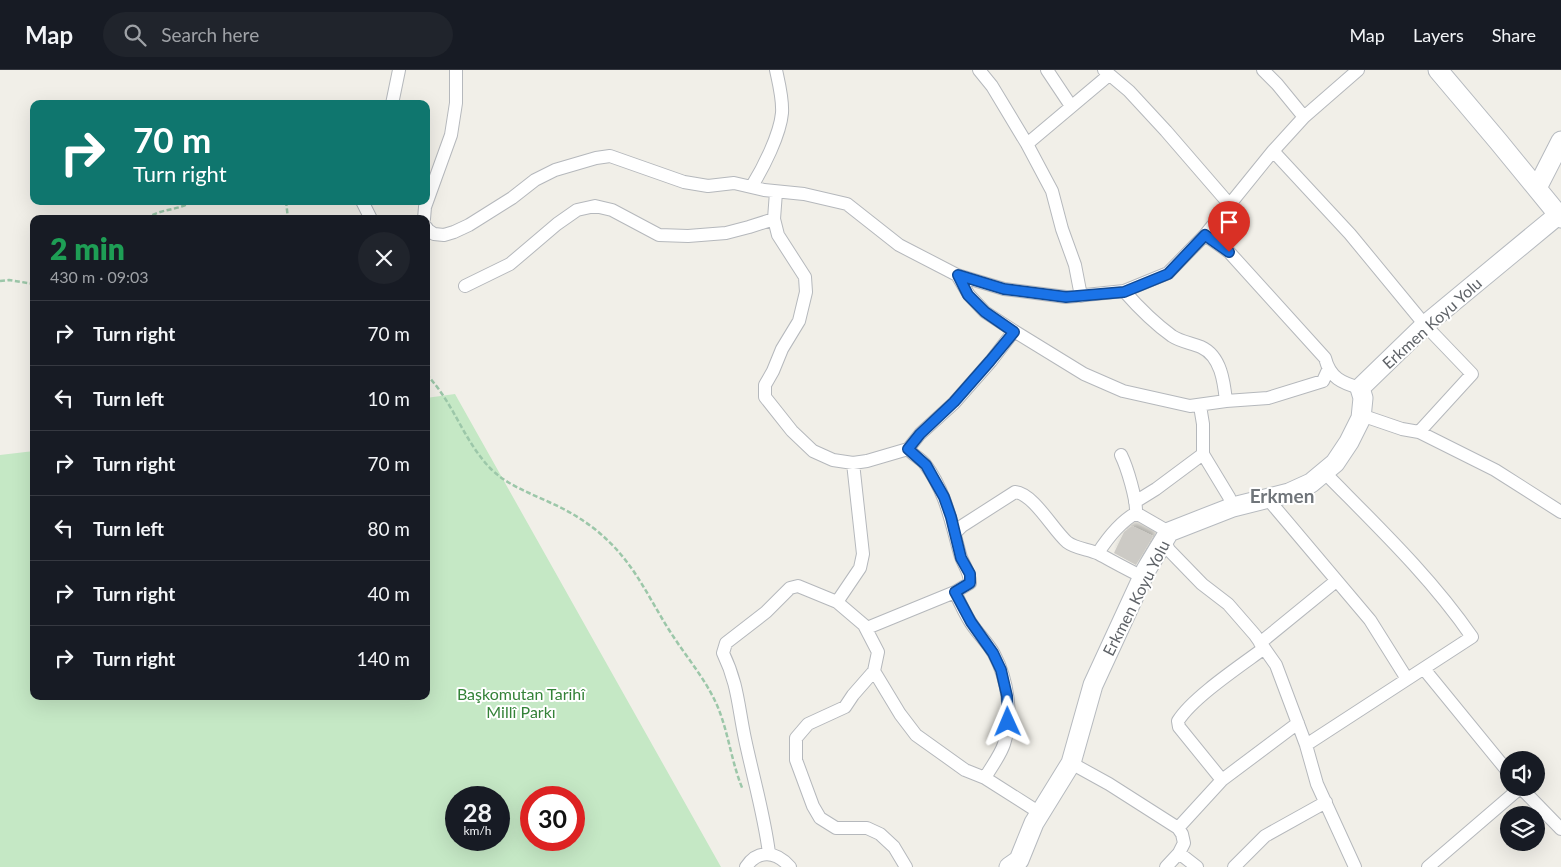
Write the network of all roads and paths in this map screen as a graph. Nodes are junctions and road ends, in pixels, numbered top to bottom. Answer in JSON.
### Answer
{"nodes":[{"id":1,"x":398,"y":70,"type":"edge"},
{"id":2,"x":456,"y":70,"type":"edge"},
{"id":3,"x":776,"y":70,"type":"edge"},
{"id":4,"x":979,"y":70,"type":"edge"},
{"id":5,"x":1047,"y":70,"type":"edge"},
{"id":6,"x":1262,"y":70,"type":"edge"},
{"id":7,"x":1358,"y":70,"type":"edge"},
{"id":8,"x":1438,"y":70,"type":"edge"},
{"id":9,"x":1106,"y":72,"type":"edge"},
{"id":10,"x":393,"y":100,"type":"edge"},
{"id":11,"x":1071,"y":106,"type":"junction"},
{"id":12,"x":1304,"y":117,"type":"junction"},
{"id":13,"x":1561,"y":141,"type":"edge"},
{"id":14,"x":1027,"y":144,"type":"junction"},
{"id":15,"x":1273,"y":151,"type":"junction"},
{"id":16,"x":752,"y":186,"type":"junction"},
{"id":17,"x":1537,"y":188,"type":"junction"},
{"id":18,"x":776,"y":192,"type":"junction"},
{"id":19,"x":430,"y":195,"type":"edge"},
{"id":20,"x":189,"y":205,"type":"edge"},
{"id":21,"x":1230,"y":205,"type":"junction"},
{"id":22,"x":151,"y":215,"type":"edge"},
{"id":23,"x":1559,"y":217,"type":"edge"},
{"id":24,"x":774,"y":219,"type":"junction"},
{"id":25,"x":430,"y":231,"type":"edge"},
{"id":26,"x":1205,"y":235,"type":"junction"},
{"id":27,"x":958,"y":275,"type":"junction"},
{"id":28,"x":0,"y":281,"type":"edge"},
{"id":29,"x":30,"y":283,"type":"edge"},
{"id":30,"x":465,"y":286,"type":"dead end"},
{"id":31,"x":1124,"y":292,"type":"junction"},
{"id":32,"x":1081,"y":296,"type":"junction"},
{"id":33,"x":1425,"y":325,"type":"junction"},
{"id":34,"x":1014,"y":332,"type":"junction"},
{"id":35,"x":1328,"y":370,"type":"junction"},
{"id":36,"x":430,"y":378,"type":"edge"},
{"id":37,"x":1360,"y":388,"type":"junction"},
{"id":38,"x":1226,"y":401,"type":"junction"},
{"id":39,"x":1200,"y":406,"type":"junction"},
{"id":40,"x":1362,"y":415,"type":"junction"},
{"id":41,"x":1419,"y":432,"type":"junction"},
{"id":42,"x":908,"y":449,"type":"junction"},
{"id":43,"x":1203,"y":454,"type":"junction"},
{"id":44,"x":1121,"y":455,"type":"dead end"},
{"id":45,"x":853,"y":463,"type":"junction"},
{"id":46,"x":1324,"y":472,"type":"junction"},
{"id":47,"x":1267,"y":498,"type":"junction"},
{"id":48,"x":1233,"y":507,"type":"junction"},
{"id":49,"x":1135,"y":508,"type":"junction"},
{"id":50,"x":1561,"y":512,"type":"edge"},
{"id":51,"x":956,"y":533,"type":"junction"},
{"id":52,"x":1167,"y":536,"type":"junction"},
{"id":53,"x":1098,"y":553,"type":"junction"},
{"id":54,"x":1143,"y":577,"type":"junction"},
{"id":55,"x":1336,"y":581,"type":"junction"},
{"id":56,"x":955,"y":592,"type":"junction"},
{"id":57,"x":837,"y":602,"type":"junction"},
{"id":58,"x":868,"y":628,"type":"junction"},
{"id":59,"x":1262,"y":646,"type":"junction"},
{"id":60,"x":1424,"y":669,"type":"junction"},
{"id":61,"x":874,"y":671,"type":"junction"},
{"id":62,"x":1407,"y":680,"type":"junction"},
{"id":63,"x":1298,"y":723,"type":"junction"},
{"id":64,"x":1306,"y":745,"type":"junction"},
{"id":65,"x":1500,"y":762,"type":"edge"},
{"id":66,"x":1071,"y":763,"type":"junction"},
{"id":67,"x":985,"y":778,"type":"junction"},
{"id":68,"x":1222,"y":780,"type":"junction"},
{"id":69,"x":1511,"y":796,"type":"edge"},
{"id":70,"x":1528,"y":796,"type":"edge"},
{"id":71,"x":759,"y":798,"type":"junction"},
{"id":72,"x":1326,"y":802,"type":"junction"},
{"id":73,"x":1040,"y":813,"type":"junction"},
{"id":74,"x":1178,"y":828,"type":"junction"},
{"id":75,"x":1561,"y":829,"type":"edge"},
{"id":76,"x":769,"y":853,"type":"junction"},
{"id":77,"x":1179,"y":853,"type":"junction"},
{"id":78,"x":1018,"y":865,"type":"edge"},
{"id":79,"x":746,"y":867,"type":"edge"},
{"id":80,"x":790,"y":867,"type":"edge"},
{"id":81,"x":906,"y":867,"type":"edge"},
{"id":82,"x":1166,"y":867,"type":"edge"},
{"id":83,"x":1197,"y":867,"type":"edge"},
{"id":84,"x":1234,"y":867,"type":"edge"},
{"id":85,"x":1355,"y":867,"type":"edge"},
{"id":86,"x":1428,"y":867,"type":"edge"}],
"edges":[{"from":1,"to":10,"type":"street"},
{"from":2,"to":19,"type":"street"},
{"from":3,"to":16,"type":"street"},
{"from":4,"to":14,"type":"street"},
{"from":5,"to":11,"type":"street"},
{"from":6,"to":12,"type":"street"},
{"from":7,"to":12,"type":"street"},
{"from":8,"to":17,"type":"street"},
{"from":9,"to":11,"type":"street"},
{"from":9,"to":21,"type":"street"},
{"from":11,"to":14,"type":"street"},
{"from":12,"to":15,"type":"street"},
{"from":13,"to":17,"type":"street"},
{"from":14,"to":32,"type":"street"},
{"from":15,"to":21,"type":"street"},
{"from":15,"to":33,"type":"street"},
{"from":16,"to":18,"type":"street"},
{"from":16,"to":25,"type":"street"},
{"from":17,"to":23,"type":"street"},
{"from":18,"to":24,"type":"street"},
{"from":18,"to":27,"type":"street"},
{"from":20,"to":22,"type":"path"},
{"from":21,"to":26,"type":"street"},
{"from":23,"to":33,"type":"street","name":"Erkmen Koyu Yolu"},
{"from":24,"to":30,"type":"street"},
{"from":24,"to":45,"type":"street"},
{"from":26,"to":31,"type":"street"},
{"from":26,"to":35,"type":"street"},
{"from":27,"to":32,"type":"street"},
{"from":27,"to":34,"type":"street"},
{"from":28,"to":29,"type":"path"},
{"from":31,"to":32,"type":"street"},
{"from":31,"to":38,"type":"street"},
{"from":33,"to":37,"type":"street","name":"Erkmen Koyu Yolu"},
{"from":33,"to":41,"type":"street"},
{"from":34,"to":39,"type":"street"},
{"from":34,"to":42,"type":"street"},
{"from":35,"to":37,"type":"street"},
{"from":35,"to":38,"type":"street"},
{"from":36,"to":71,"type":"path"},
{"from":37,"to":40,"type":"street","name":"Erkmen Koyu Yolu"},
{"from":38,"to":39,"type":"street"},
{"from":39,"to":43,"type":"street"},
{"from":40,"to":41,"type":"street"},
{"from":40,"to":46,"type":"street","name":"Erkmen Koyu Yolu"},
{"from":41,"to":50,"type":"street"},
{"from":42,"to":45,"type":"street"},
{"from":42,"to":51,"type":"street"},
{"from":43,"to":48,"type":"street"},
{"from":43,"to":49,"type":"street"},
{"from":44,"to":49,"type":"street"},
{"from":45,"to":57,"type":"street"},
{"from":46,"to":47,"type":"street","name":"Erkmen Koyu Yolu"},
{"from":46,"to":60,"type":"street"},
{"from":47,"to":48,"type":"street","name":"Erkmen Koyu Yolu"},
{"from":47,"to":55,"type":"street"},
{"from":48,"to":52,"type":"street","name":"Erkmen Koyu Yolu"},
{"from":49,"to":52,"type":"street"},
{"from":49,"to":53,"type":"street"},
{"from":51,"to":53,"type":"street"},
{"from":51,"to":56,"type":"street"},
{"from":52,"to":54,"type":"street","name":"Erkmen Koyu Yolu"},
{"from":52,"to":59,"type":"street"},
{"from":53,"to":54,"type":"street"},
{"from":54,"to":66,"type":"street","name":"Erkmen Koyu Yolu"},
{"from":55,"to":59,"type":"street"},
{"from":55,"to":62,"type":"street"},
{"from":56,"to":58,"type":"street"},
{"from":56,"to":67,"type":"street"},
{"from":57,"to":58,"type":"street"},
{"from":57,"to":71,"type":"street"},
{"from":58,"to":61,"type":"street"},
{"from":59,"to":63,"type":"street"},
{"from":59,"to":68,"type":"street"},
{"from":60,"to":62,"type":"street"},
{"from":60,"to":65,"type":"street"},
{"from":61,"to":67,"type":"street"},
{"from":61,"to":81,"type":"street"},
{"from":62,"to":64,"type":"street"},
{"from":63,"to":64,"type":"street"},
{"from":63,"to":68,"type":"street"},
{"from":64,"to":72,"type":"street"},
{"from":66,"to":73,"type":"street","name":"Erkmen Koyu Yolu"},
{"from":66,"to":74,"type":"street"},
{"from":67,"to":73,"type":"street"},
{"from":68,"to":74,"type":"street"},
{"from":69,"to":86,"type":"street"},
{"from":70,"to":75,"type":"street"},
{"from":71,"to":76,"type":"street"},
{"from":72,"to":84,"type":"street"},
{"from":72,"to":85,"type":"street"},
{"from":73,"to":78,"type":"street","name":"Erkmen Koyu Yolu"},
{"from":74,"to":77,"type":"street"},
{"from":76,"to":79,"type":"street"},
{"from":76,"to":80,"type":"street"},
{"from":77,"to":82,"type":"street"},
{"from":77,"to":83,"type":"street"}]}
